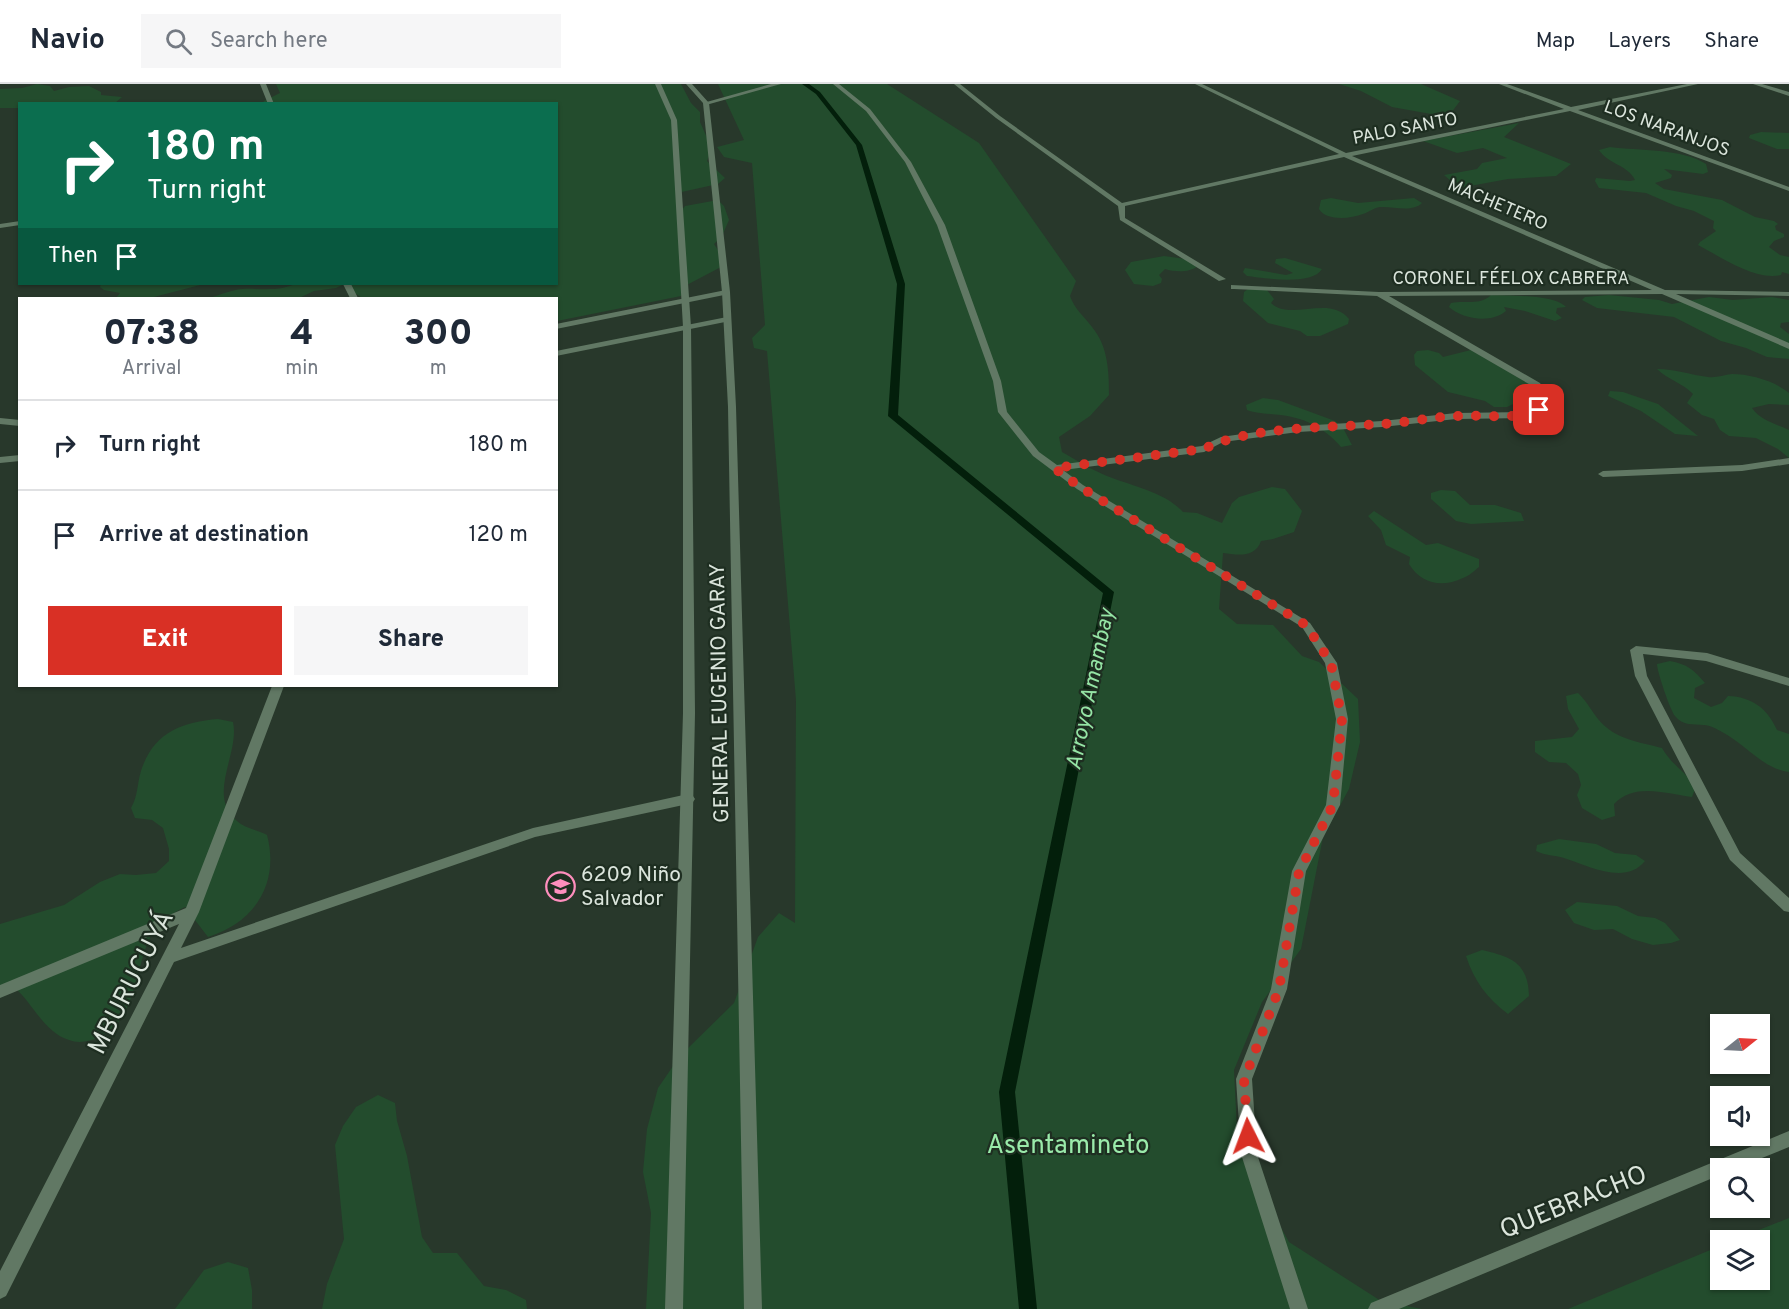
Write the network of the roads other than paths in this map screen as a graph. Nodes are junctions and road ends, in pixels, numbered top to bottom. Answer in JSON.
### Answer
{"nodes":[{"id":1,"x":263,"y":84,"type":"edge"},
{"id":2,"x":658,"y":84,"type":"edge"},
{"id":3,"x":689,"y":84,"type":"edge"},
{"id":4,"x":778,"y":84,"type":"edge"},
{"id":5,"x":836,"y":84,"type":"edge"},
{"id":6,"x":957,"y":84,"type":"edge"},
{"id":7,"x":1198,"y":84,"type":"edge"},
{"id":8,"x":1502,"y":84,"type":"edge"},
{"id":9,"x":1695,"y":84,"type":"edge"},
{"id":10,"x":1756,"y":84,"type":"edge"},
{"id":11,"x":1789,"y":94,"type":"edge"},
{"id":12,"x":270,"y":102,"type":"edge"},
{"id":13,"x":706,"y":103,"type":"junction"},
{"id":14,"x":1572,"y":110,"type":"junction"},
{"id":15,"x":1345,"y":155,"type":"junction"},
{"id":16,"x":1789,"y":189,"type":"edge"},
{"id":17,"x":1121,"y":205,"type":"junction"},
{"id":18,"x":18,"y":223,"type":"edge"},
{"id":19,"x":0,"y":226,"type":"edge"},
{"id":20,"x":1222,"y":279,"type":"dead end"},
{"id":21,"x":1234,"y":286,"type":"dead end"},
{"id":22,"x":726,"y":292,"type":"junction"},
{"id":23,"x":1667,"y":292,"type":"junction"},
{"id":24,"x":1379,"y":294,"type":"junction"},
{"id":25,"x":1789,"y":294,"type":"edge"},
{"id":26,"x":687,"y":300,"type":"junction"},
{"id":27,"x":727,"y":319,"type":"junction"},
{"id":28,"x":558,"y":327,"type":"edge"},
{"id":29,"x":687,"y":327,"type":"junction"},
{"id":30,"x":1789,"y":346,"type":"edge"},
{"id":31,"x":558,"y":354,"type":"edge"},
{"id":32,"x":0,"y":421,"type":"edge"},
{"id":33,"x":18,"y":423,"type":"edge"},
{"id":34,"x":18,"y":458,"type":"edge"},
{"id":35,"x":0,"y":460,"type":"edge"},
{"id":36,"x":1789,"y":461,"type":"edge"},
{"id":37,"x":1054,"y":468,"type":"junction"},
{"id":38,"x":1603,"y":474,"type":"dead end"},
{"id":39,"x":1789,"y":682,"type":"edge"},
{"id":40,"x":278,"y":687,"type":"edge"},
{"id":41,"x":688,"y":799,"type":"junction"},
{"id":42,"x":1789,"y":907,"type":"edge"},
{"id":43,"x":192,"y":912,"type":"junction"},
{"id":44,"x":169,"y":958,"type":"junction"},
{"id":45,"x":0,"y":992,"type":"edge"},
{"id":46,"x":1789,"y":1139,"type":"edge"},
{"id":47,"x":0,"y":1290,"type":"edge"},
{"id":48,"x":674,"y":1309,"type":"edge"},
{"id":49,"x":753,"y":1309,"type":"edge"},
{"id":50,"x":1299,"y":1309,"type":"edge"},
{"id":51,"x":1377,"y":1309,"type":"edge"}],
"edges":[{"from":1,"to":12,"type":"street"},
{"from":2,"to":26,"type":"street","name":"GENERAL EUGENIO GARAY"},
{"from":3,"to":13,"type":"street"},
{"from":4,"to":13,"type":"street"},
{"from":5,"to":37,"type":"street"},
{"from":6,"to":17,"type":"street"},
{"from":7,"to":15,"type":"street","name":"MACHETERO"},
{"from":8,"to":14,"type":"street","name":"LOS NARANJOS"},
{"from":9,"to":14,"type":"street","name":"PALO SANTO"},
{"from":10,"to":11,"type":"street"},
{"from":13,"to":22,"type":"street","name":"GENERAL EUGENIO GARAY"},
{"from":14,"to":15,"type":"street","name":"PALO SANTO"},
{"from":14,"to":16,"type":"street","name":"LOS NARANJOS"},
{"from":15,"to":17,"type":"street","name":"PALO SANTO"},
{"from":15,"to":23,"type":"street","name":"MACHETERO"},
{"from":17,"to":20,"type":"street"},
{"from":18,"to":19,"type":"street"},
{"from":21,"to":24,"type":"street","name":"CORONEL FÉELOX CABRERA"},
{"from":22,"to":26,"type":"street"},
{"from":22,"to":27,"type":"street","name":"GENERAL EUGENIO GARAY"},
{"from":23,"to":24,"type":"street","name":"CORONEL FÉELOX CABRERA"},
{"from":23,"to":25,"type":"street","name":"CORONEL FÉELOX CABRERA"},
{"from":23,"to":30,"type":"street","name":"MACHETERO"},
{"from":24,"to":37,"type":"street"},
{"from":26,"to":28,"type":"street"},
{"from":26,"to":29,"type":"street","name":"GENERAL EUGENIO GARAY"},
{"from":27,"to":29,"type":"street"},
{"from":27,"to":49,"type":"street","name":"GENERAL EUGENIO GARAY"},
{"from":29,"to":31,"type":"street"},
{"from":29,"to":41,"type":"street","name":"GENERAL EUGENIO GARAY"},
{"from":32,"to":33,"type":"street"},
{"from":34,"to":35,"type":"street"},
{"from":36,"to":38,"type":"street"},
{"from":37,"to":50,"type":"street"},
{"from":39,"to":42,"type":"street"},
{"from":40,"to":43,"type":"street","name":"MBURUCUYÁ"},
{"from":41,"to":44,"type":"street"},
{"from":41,"to":48,"type":"street","name":"GENERAL EUGENIO GARAY"},
{"from":43,"to":44,"type":"street","name":"MBURUCUYÁ"},
{"from":43,"to":45,"type":"street"},
{"from":44,"to":47,"type":"street","name":"MBURUCUYÁ"},
{"from":46,"to":51,"type":"street","name":"QUEBRACHO"}]}
